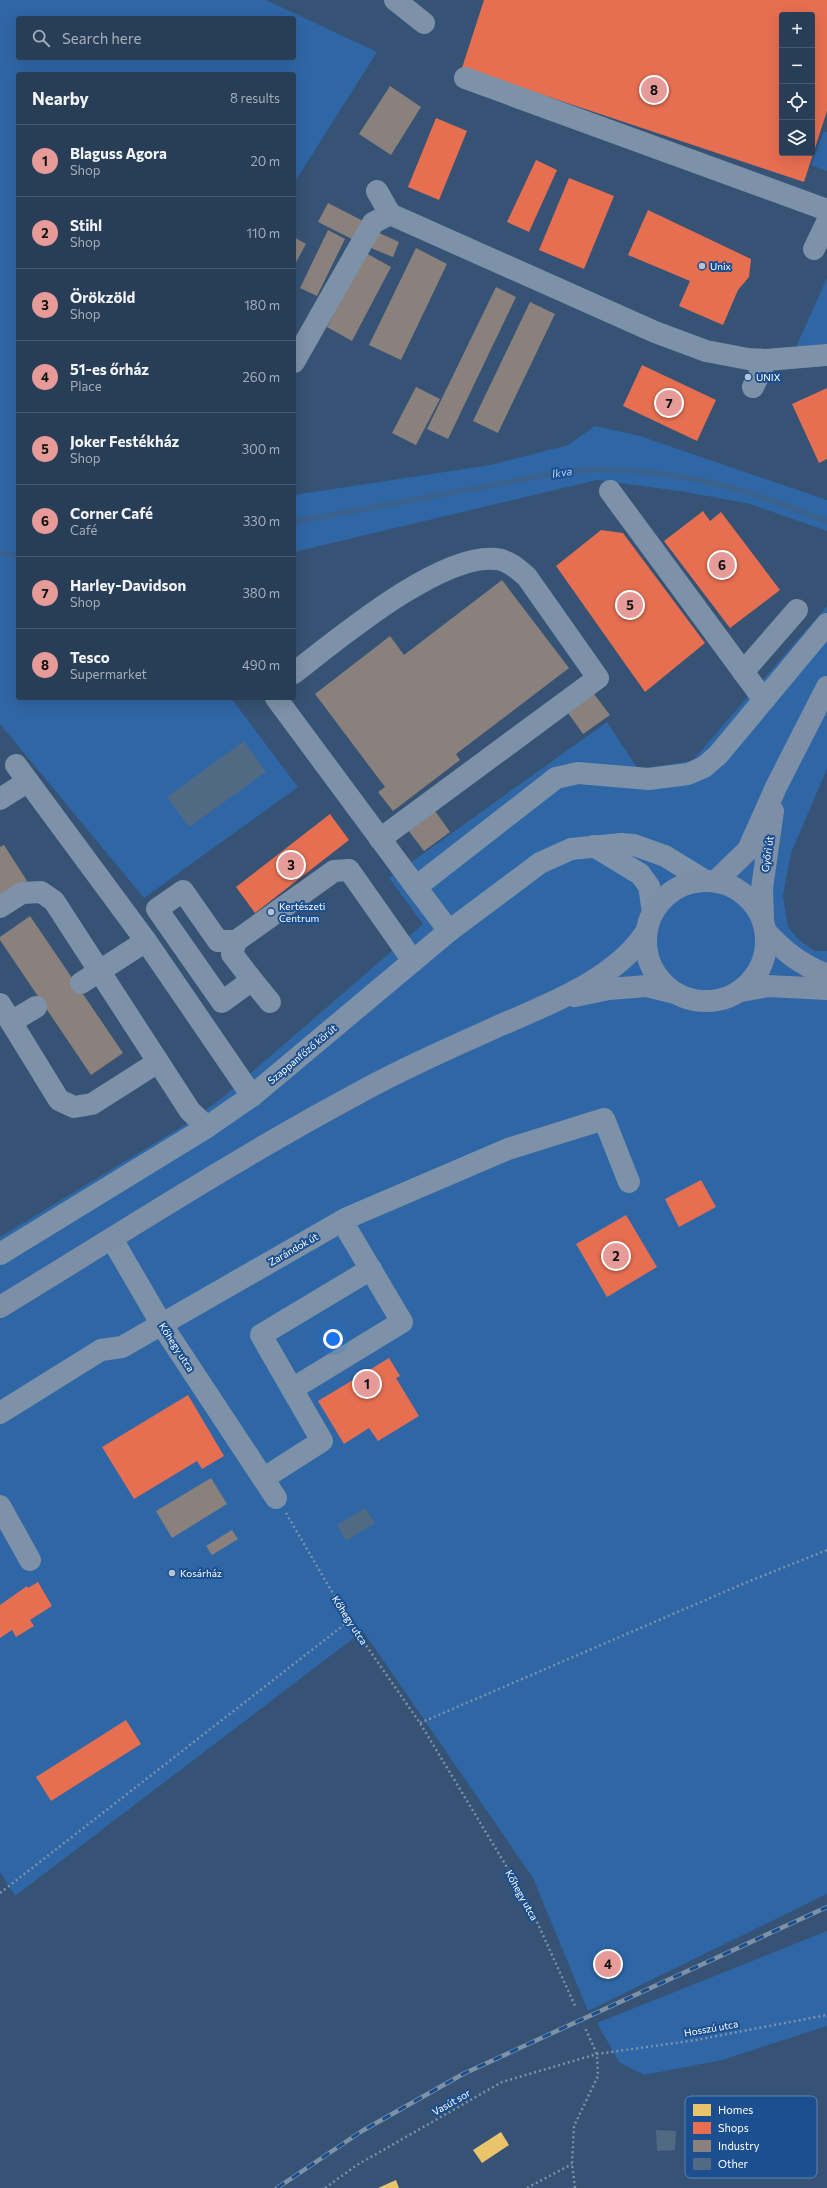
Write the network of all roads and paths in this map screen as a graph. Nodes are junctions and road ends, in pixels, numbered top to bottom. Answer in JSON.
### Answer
{"nodes":[{"id":1,"x":395,"y":0,"type":"edge"},
{"id":2,"x":424,"y":23,"type":"dead end"},
{"id":3,"x":465,"y":78,"type":"dead end"},
{"id":4,"x":377,"y":191,"type":"dead end"},
{"id":5,"x":827,"y":210,"type":"edge"},
{"id":6,"x":390,"y":214,"type":"junction"},
{"id":7,"x":827,"y":222,"type":"edge"},
{"id":8,"x":814,"y":248,"type":"dead end"},
{"id":9,"x":827,"y":354,"type":"edge"},
{"id":10,"x":296,"y":358,"type":"edge"},
{"id":11,"x":766,"y":360,"type":"junction"},
{"id":12,"x":753,"y":387,"type":"dead end"},
{"id":13,"x":610,"y":491,"type":"dead end"},
{"id":14,"x":797,"y":610,"type":"dead end"},
{"id":15,"x":827,"y":624,"type":"edge"},
{"id":16,"x":296,"y":671,"type":"edge"},
{"id":17,"x":743,"y":672,"type":"junction"},
{"id":18,"x":827,"y":687,"type":"edge"},
{"id":19,"x":277,"y":700,"type":"edge"},
{"id":20,"x":764,"y":700,"type":"junction"},
{"id":21,"x":11,"y":785,"type":"edge"},
{"id":22,"x":776,"y":787,"type":"junction"},
{"id":23,"x":380,"y":839,"type":"junction"},
{"id":24,"x":594,"y":846,"type":"junction"},
{"id":25,"x":710,"y":880,"type":"junction"},
{"id":26,"x":416,"y":887,"type":"junction"},
{"id":27,"x":0,"y":907,"type":"edge"},
{"id":28,"x":650,"y":922,"type":"junction"},
{"id":29,"x":764,"y":927,"type":"junction"},
{"id":30,"x":449,"y":931,"type":"junction"},
{"id":31,"x":146,"y":941,"type":"junction"},
{"id":32,"x":236,"y":942,"type":"junction"},
{"id":33,"x":413,"y":961,"type":"junction"},
{"id":34,"x":100,"y":971,"type":"junction"},
{"id":35,"x":827,"y":975,"type":"edge"},
{"id":36,"x":252,"y":980,"type":"junction"},
{"id":37,"x":81,"y":982,"type":"dead end"},
{"id":38,"x":827,"y":989,"type":"edge"},
{"id":39,"x":741,"y":991,"type":"junction"},
{"id":40,"x":676,"y":994,"type":"junction"},
{"id":41,"x":560,"y":1000,"type":"junction"},
{"id":42,"x":270,"y":1002,"type":"dead end"},
{"id":43,"x":36,"y":1007,"type":"dead end"},
{"id":44,"x":5,"y":1013,"type":"edge"},
{"id":45,"x":158,"y":1062,"type":"junction"},
{"id":46,"x":252,"y":1096,"type":"junction"},
{"id":47,"x":207,"y":1127,"type":"junction"},
{"id":48,"x":630,"y":1182,"type":"dead end"},
{"id":49,"x":342,"y":1221,"type":"junction"},
{"id":50,"x":112,"y":1239,"type":"junction"},
{"id":51,"x":0,"y":1254,"type":"edge"},
{"id":52,"x":371,"y":1269,"type":"junction"},
{"id":53,"x":0,"y":1308,"type":"edge"},
{"id":54,"x":162,"y":1325,"type":"junction"},
{"id":55,"x":292,"y":1389,"type":"junction"},
{"id":56,"x":0,"y":1413,"type":"edge"},
{"id":57,"x":264,"y":1478,"type":"junction"},
{"id":58,"x":276,"y":1498,"type":"joint"},
{"id":59,"x":0,"y":1506,"type":"edge"},
{"id":60,"x":827,"y":1550,"type":"edge"},
{"id":61,"x":30,"y":1560,"type":"dead end"},
{"id":62,"x":349,"y":1621,"type":"junction"},
{"id":63,"x":420,"y":1723,"type":"junction"},
{"id":64,"x":0,"y":1893,"type":"edge"},
{"id":65,"x":576,"y":2008,"type":"dead end"},
{"id":66,"x":827,"y":2015,"type":"edge"},
{"id":67,"x":585,"y":2028,"type":"dead end"},
{"id":68,"x":597,"y":2054,"type":"junction"},
{"id":69,"x":572,"y":2164,"type":"junction"},
{"id":70,"x":326,"y":2188,"type":"edge"},
{"id":71,"x":527,"y":2188,"type":"edge"},
{"id":72,"x":575,"y":2188,"type":"edge"}],
"edges":[{"from":1,"to":2,"type":"street"},
{"from":3,"to":5,"type":"street"},
{"from":4,"to":6,"type":"street"},
{"from":6,"to":10,"type":"street"},
{"from":6,"to":11,"type":"street"},
{"from":7,"to":8,"type":"street"},
{"from":9,"to":11,"type":"street"},
{"from":11,"to":12,"type":"street"},
{"from":13,"to":17,"type":"street"},
{"from":14,"to":17,"type":"street"},
{"from":15,"to":20,"type":"street"},
{"from":16,"to":23,"type":"street"},
{"from":17,"to":20,"type":"street"},
{"from":18,"to":22,"type":"main road","name":"Győri út"},
{"from":19,"to":23,"type":"street"},
{"from":20,"to":26,"type":"street"},
{"from":21,"to":31,"type":"street"},
{"from":22,"to":25,"type":"main road","name":"Győri út"},
{"from":22,"to":29,"type":"main road","name":"Győri út"},
{"from":23,"to":26,"type":"street"},
{"from":24,"to":25,"type":"street","name":"Szappanfőző körút"},
{"from":24,"to":28,"type":"street"},
{"from":24,"to":30,"type":"street","name":"Szappanfőző körút"},
{"from":25,"to":28,"type":"main road"},
{"from":25,"to":29,"type":"main road"},
{"from":26,"to":30,"type":"street"},
{"from":27,"to":34,"type":"street"},
{"from":28,"to":40,"type":"main road"},
{"from":28,"to":41,"type":"main road"},
{"from":29,"to":35,"type":"main road"},
{"from":29,"to":39,"type":"main road"},
{"from":30,"to":33,"type":"street","name":"Szappanfőző körút"},
{"from":31,"to":34,"type":"street"},
{"from":31,"to":46,"type":"street"},
{"from":32,"to":33,"type":"street"},
{"from":32,"to":36,"type":"street"},
{"from":32,"to":36,"type":"street"},
{"from":33,"to":46,"type":"street","name":"Szappanfőző körút"},
{"from":34,"to":37,"type":"street"},
{"from":34,"to":45,"type":"street"},
{"from":36,"to":42,"type":"street"},
{"from":38,"to":39,"type":"main road"},
{"from":39,"to":40,"type":"main road"},
{"from":40,"to":41,"type":"main road"},
{"from":41,"to":50,"type":"main road"},
{"from":43,"to":44,"type":"street"},
{"from":44,"to":45,"type":"street"},
{"from":45,"to":47,"type":"street"},
{"from":46,"to":47,"type":"street","name":"Szappanfőző körút"},
{"from":47,"to":51,"type":"street","name":"Szappanfőző körút"},
{"from":48,"to":49,"type":"street","name":"Zarándok út"},
{"from":49,"to":52,"type":"street"},
{"from":49,"to":54,"type":"street","name":"Zarándok út"},
{"from":50,"to":53,"type":"main road"},
{"from":50,"to":54,"type":"street","name":"Kőhegy utca"},
{"from":52,"to":55,"type":"street"},
{"from":52,"to":55,"type":"street"},
{"from":54,"to":56,"type":"street","name":"Zarándok út"},
{"from":54,"to":57,"type":"street","name":"Kőhegy utca"},
{"from":55,"to":57,"type":"street"},
{"from":57,"to":58,"type":"street","name":"Kőhegy utca"},
{"from":58,"to":62,"type":"path","name":"Kőhegy utca"},
{"from":59,"to":61,"type":"street"},
{"from":60,"to":63,"type":"path"},
{"from":62,"to":63,"type":"path","name":"Kőhegy utca"},
{"from":62,"to":64,"type":"path"},
{"from":63,"to":65,"type":"path","name":"Kőhegy utca"},
{"from":66,"to":68,"type":"path","name":"Hosszú utca"},
{"from":67,"to":68,"type":"path"},
{"from":68,"to":69,"type":"path"},
{"from":68,"to":70,"type":"path","name":"Vasút sor"},
{"from":69,"to":71,"type":"path"},
{"from":69,"to":72,"type":"path"}]}
